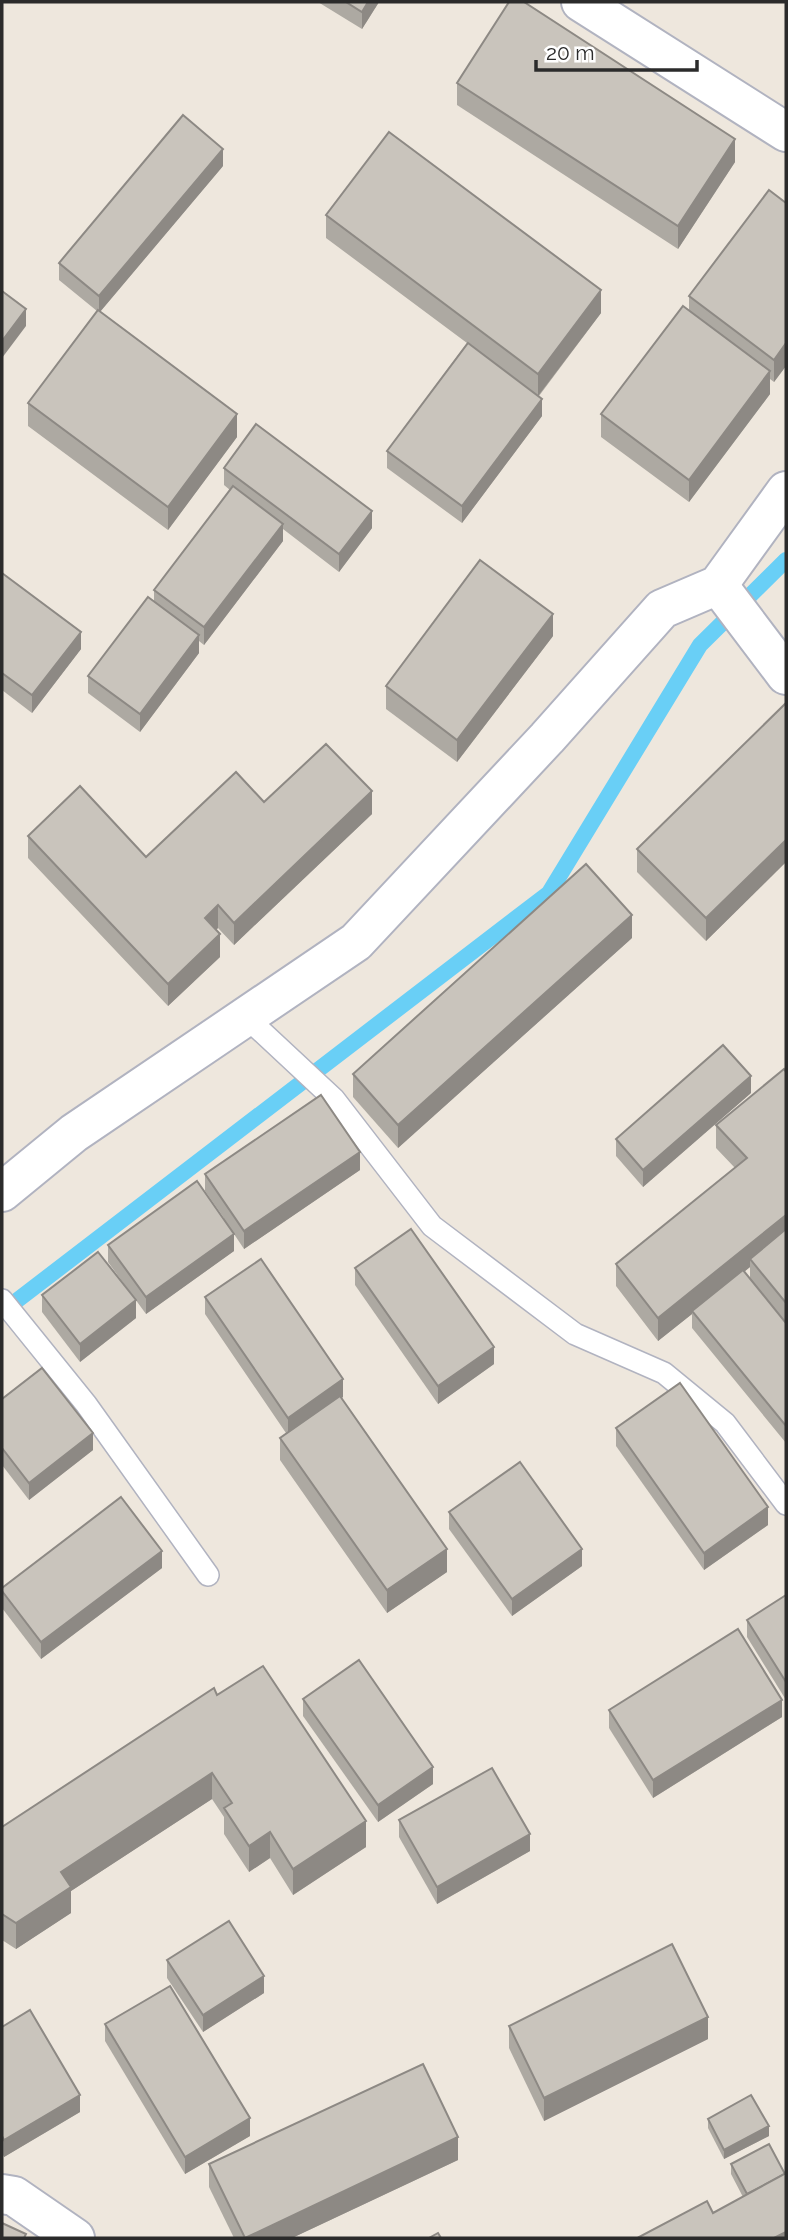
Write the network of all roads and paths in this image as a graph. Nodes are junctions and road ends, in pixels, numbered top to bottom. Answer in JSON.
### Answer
{"nodes":[{"id":1,"x":581,"y":2,"type":"edge"},
{"id":2,"x":786,"y":132,"type":"edge"},
{"id":3,"x":786,"y":491,"type":"edge"},
{"id":4,"x":718,"y":584,"type":"junction"},
{"id":5,"x":786,"y":675,"type":"edge"},
{"id":6,"x":246,"y":1017,"type":"junction"},
{"id":7,"x":2,"y":1192,"type":"edge"},
{"id":8,"x":2,"y":1300,"type":"edge"},
{"id":9,"x":786,"y":1504,"type":"edge"},
{"id":10,"x":208,"y":1575,"type":"dead end"},
{"id":11,"x":2,"y":2194,"type":"edge"},
{"id":12,"x":75,"y":2238,"type":"edge"}],
"edges":[{"from":1,"to":2,"type":"street"},
{"from":3,"to":4,"type":"street"},
{"from":4,"to":5,"type":"street"},
{"from":4,"to":6,"type":"street"},
{"from":6,"to":7,"type":"street"},
{"from":6,"to":9,"type":"lane"},
{"from":8,"to":10,"type":"lane"},
{"from":11,"to":12,"type":"street"}]}
